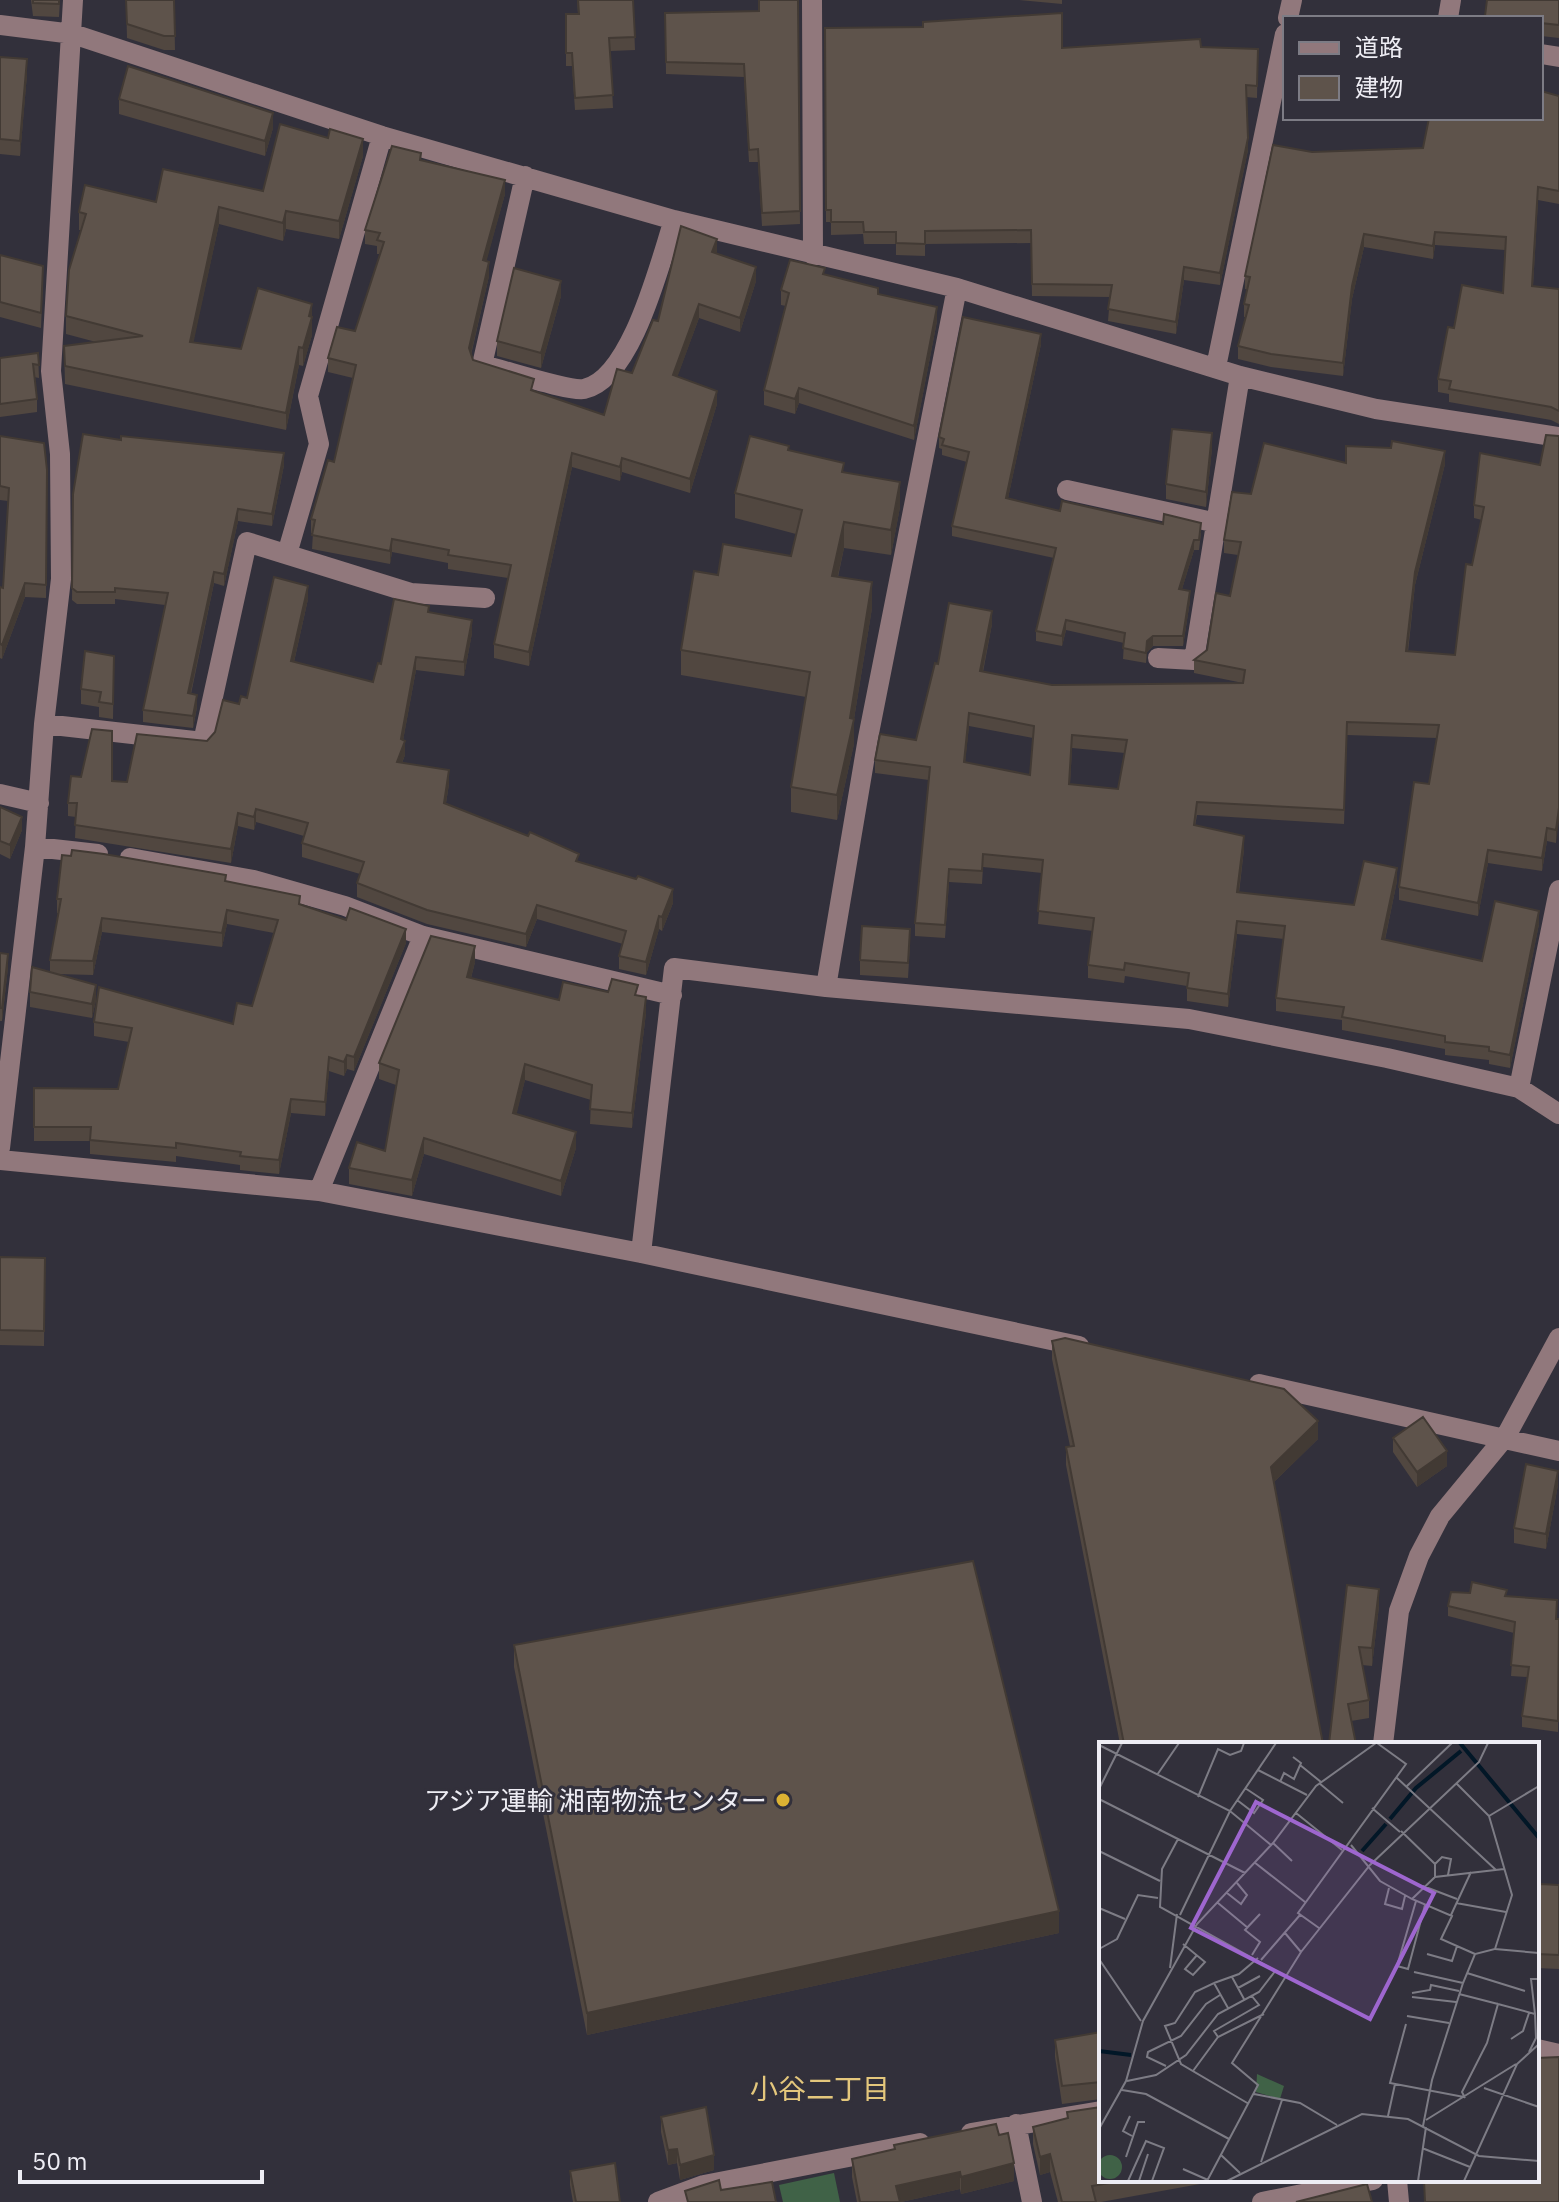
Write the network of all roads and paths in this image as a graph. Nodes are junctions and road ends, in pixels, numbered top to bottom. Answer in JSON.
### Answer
{"nodes":[{"id":1,"x":73,"y":0,"type":"edge"},
{"id":2,"x":812,"y":0,"type":"edge"},
{"id":3,"x":0,"y":25,"type":"edge"},
{"id":4,"x":73,"y":34,"type":"junction"},
{"id":5,"x":1283,"y":44,"type":"edge"},
{"id":6,"x":382,"y":136,"type":"junction"},
{"id":7,"x":525,"y":176,"type":"junction"},
{"id":8,"x":674,"y":220,"type":"junction"},
{"id":9,"x":813,"y":255,"type":"junction"},
{"id":10,"x":957,"y":288,"type":"junction"},
{"id":11,"x":1216,"y":367,"type":"junction"},
{"id":12,"x":1240,"y":376,"type":"junction"},
{"id":13,"x":1559,"y":437,"type":"edge"},
{"id":14,"x":1067,"y":490,"type":"dead end"},
{"id":15,"x":1217,"y":523,"type":"junction"},
{"id":16,"x":287,"y":554,"type":"junction"},
{"id":17,"x":485,"y":598,"type":"dead end"},
{"id":18,"x":1158,"y":658,"type":"dead end"},
{"id":19,"x":44,"y":724,"type":"junction"},
{"id":20,"x":0,"y":794,"type":"edge"},
{"id":21,"x":39,"y":803,"type":"junction"},
{"id":22,"x":35,"y":847,"type":"junction"},
{"id":23,"x":1559,"y":890,"type":"edge"},
{"id":24,"x":423,"y":936,"type":"junction"},
{"id":25,"x":826,"y":987,"type":"junction"},
{"id":26,"x":672,"y":995,"type":"junction"},
{"id":27,"x":5,"y":1039,"type":"edge"},
{"id":28,"x":1519,"y":1088,"type":"junction"},
{"id":29,"x":1559,"y":1114,"type":"edge"},
{"id":30,"x":0,"y":1148,"type":"edge"},
{"id":31,"x":0,"y":1160,"type":"edge"},
{"id":32,"x":319,"y":1191,"type":"junction"},
{"id":33,"x":641,"y":1253,"type":"junction"},
{"id":34,"x":1559,"y":1338,"type":"edge"},
{"id":35,"x":1097,"y":1350,"type":"edge"},
{"id":36,"x":1245,"y":1381,"type":"edge"},
{"id":37,"x":1506,"y":1436,"type":"junction"},
{"id":38,"x":1559,"y":1451,"type":"edge"},
{"id":39,"x":1377,"y":1742,"type":"edge"},
{"id":40,"x":1539,"y":2049,"type":"edge"},
{"id":41,"x":1559,"y":2054,"type":"edge"},
{"id":42,"x":1099,"y":2111,"type":"edge"},
{"id":43,"x":1016,"y":2124,"type":"junction"},
{"id":44,"x":1363,"y":2182,"type":"edge"},
{"id":45,"x":1397,"y":2182,"type":"edge"},
{"id":46,"x":658,"y":2202,"type":"edge"},
{"id":47,"x":1032,"y":2202,"type":"edge"},
{"id":48,"x":1262,"y":2202,"type":"edge"},
{"id":49,"x":1399,"y":2202,"type":"edge"}],
"edges":[{"from":1,"to":4,"type":"street"},
{"from":2,"to":9,"type":"street"},
{"from":3,"to":4,"type":"street"},
{"from":4,"to":6,"type":"street"},
{"from":4,"to":19,"type":"street"},
{"from":5,"to":11,"type":"street"},
{"from":6,"to":7,"type":"street"},
{"from":6,"to":16,"type":"street"},
{"from":7,"to":8,"type":"street"},
{"from":7,"to":8,"type":"street"},
{"from":8,"to":9,"type":"street"},
{"from":9,"to":10,"type":"street"},
{"from":10,"to":11,"type":"street"},
{"from":10,"to":25,"type":"street"},
{"from":11,"to":12,"type":"street"},
{"from":12,"to":13,"type":"street"},
{"from":12,"to":15,"type":"street"},
{"from":14,"to":15,"type":"street"},
{"from":15,"to":18,"type":"street"},
{"from":16,"to":17,"type":"street"},
{"from":16,"to":19,"type":"street"},
{"from":19,"to":21,"type":"street"},
{"from":20,"to":21,"type":"street"},
{"from":21,"to":22,"type":"street"},
{"from":22,"to":24,"type":"street"},
{"from":22,"to":27,"type":"street"},
{"from":23,"to":28,"type":"street"},
{"from":24,"to":26,"type":"street"},
{"from":24,"to":32,"type":"street"},
{"from":25,"to":26,"type":"street"},
{"from":25,"to":28,"type":"street"},
{"from":26,"to":33,"type":"street"},
{"from":27,"to":30,"type":"street"},
{"from":28,"to":29,"type":"street"},
{"from":31,"to":32,"type":"street"},
{"from":32,"to":33,"type":"street"},
{"from":33,"to":35,"type":"street"},
{"from":34,"to":37,"type":"street"},
{"from":36,"to":37,"type":"street"},
{"from":37,"to":38,"type":"street"},
{"from":37,"to":39,"type":"street"},
{"from":40,"to":41,"type":"street"},
{"from":42,"to":43,"type":"street"},
{"from":43,"to":46,"type":"street"},
{"from":43,"to":47,"type":"street"},
{"from":44,"to":48,"type":"street"},
{"from":45,"to":49,"type":"street"}]}
